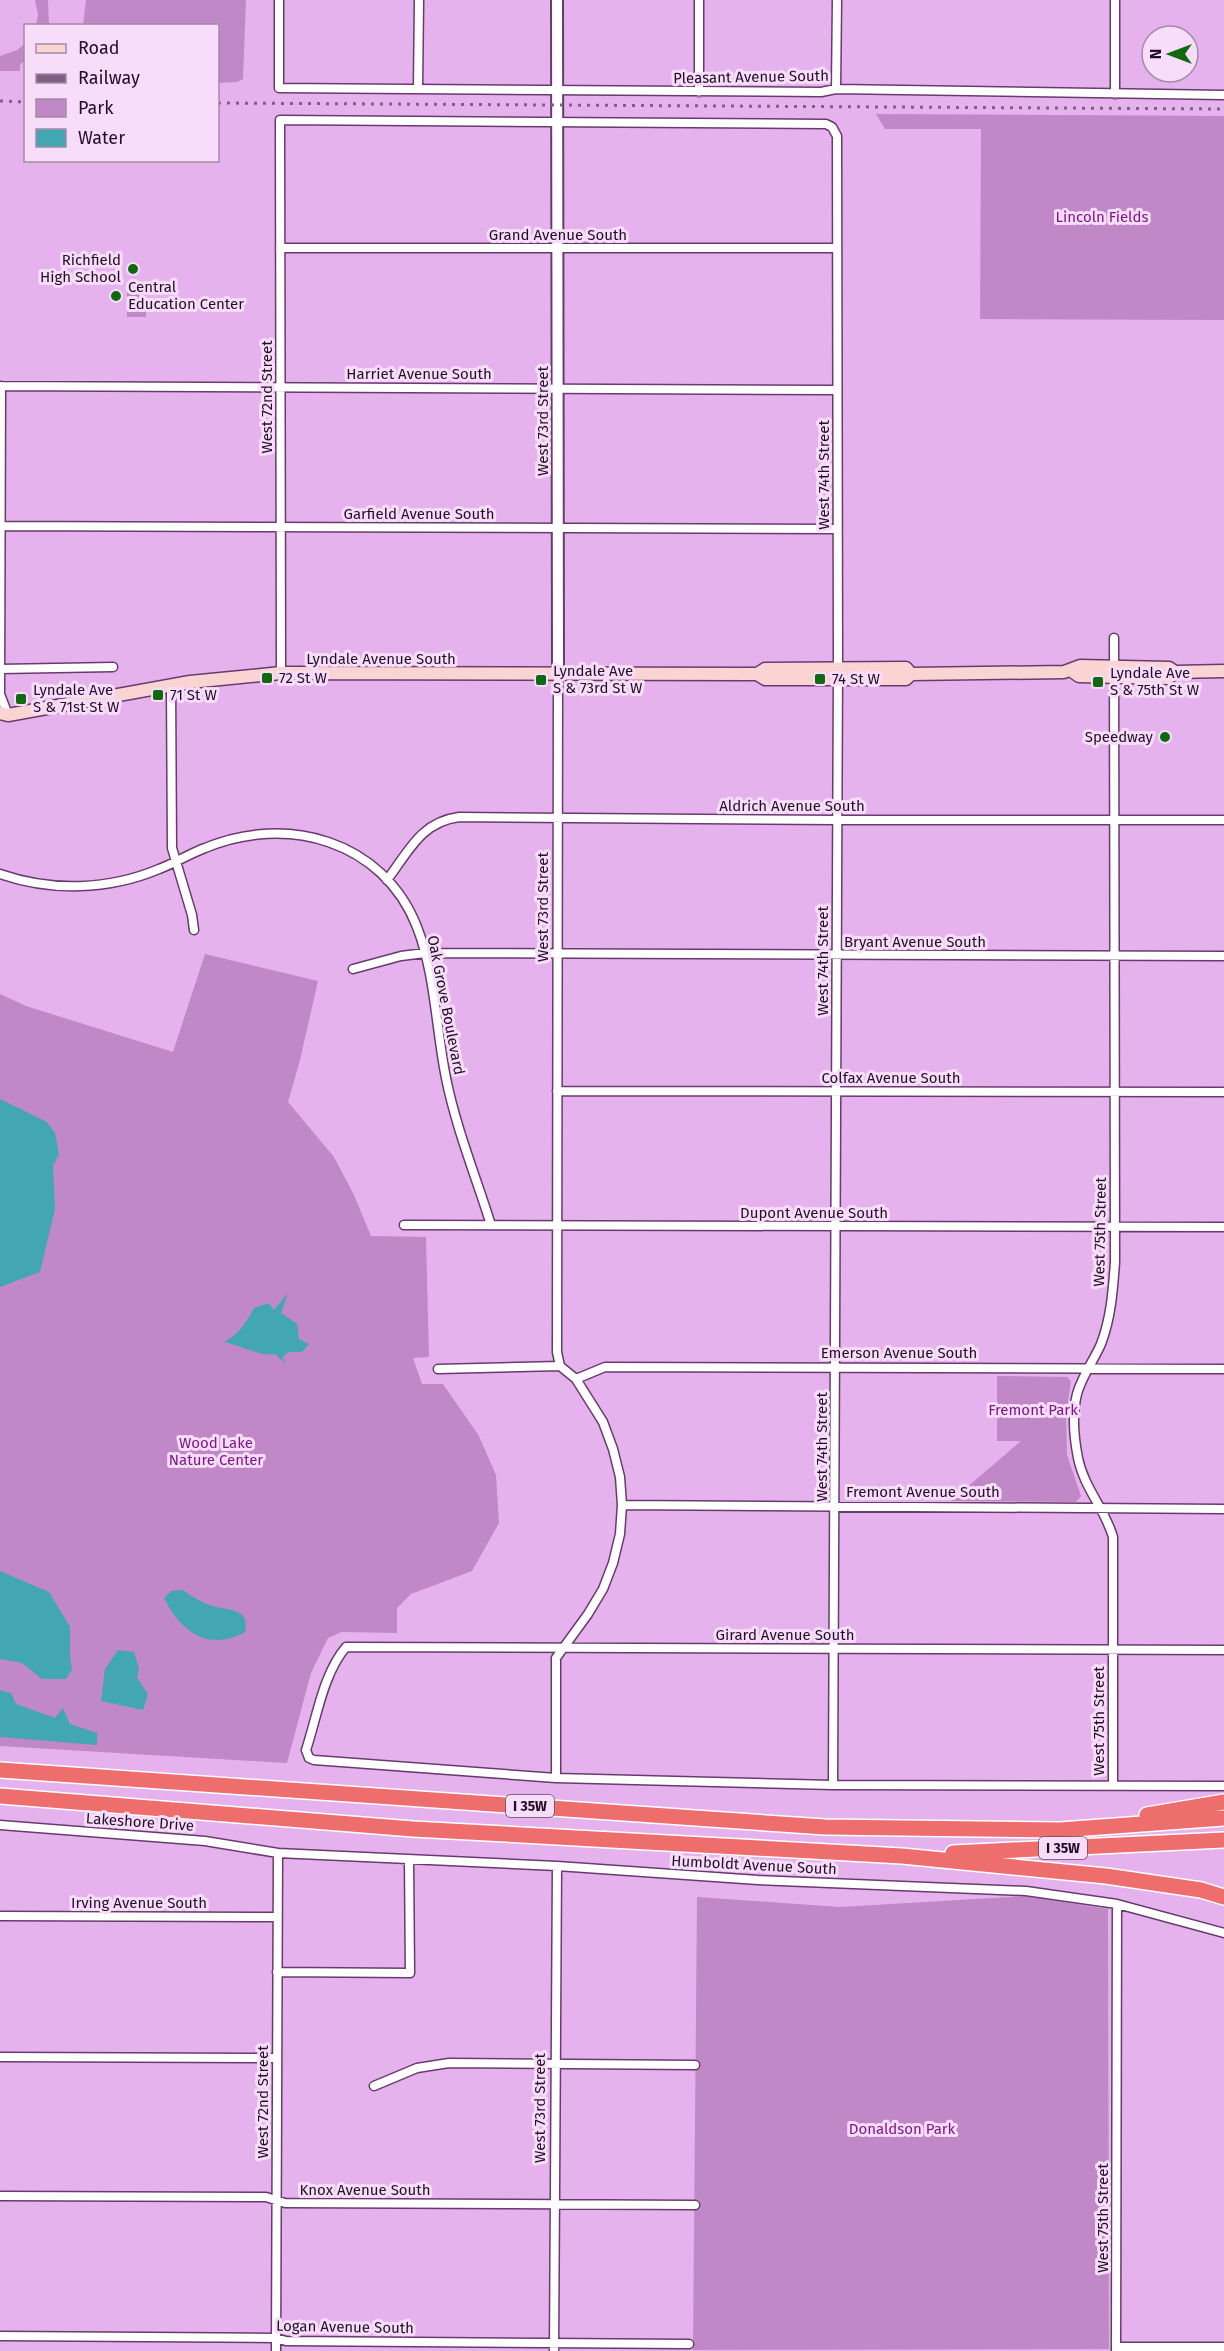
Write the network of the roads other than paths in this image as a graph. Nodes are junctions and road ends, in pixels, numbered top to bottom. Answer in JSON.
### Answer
{"nodes":[{"id":1,"x":279,"y":0,"type":"edge"},
{"id":2,"x":419,"y":0,"type":"edge"},
{"id":3,"x":557,"y":0,"type":"edge"},
{"id":4,"x":699,"y":0,"type":"edge"},
{"id":5,"x":837,"y":0,"type":"edge"},
{"id":6,"x":1115,"y":0,"type":"edge"},
{"id":7,"x":418,"y":88,"type":"junction"},
{"id":8,"x":836,"y":89,"type":"junction"},
{"id":9,"x":557,"y":91,"type":"junction"},
{"id":10,"x":699,"y":92,"type":"junction"},
{"id":11,"x":1115,"y":94,"type":"junction"},
{"id":12,"x":1224,"y":95,"type":"edge"},
{"id":13,"x":557,"y":121,"type":"junction"},
{"id":14,"x":280,"y":248,"type":"junction"},
{"id":15,"x":836,"y":248,"type":"junction"},
{"id":16,"x":556,"y":249,"type":"junction"},
{"id":17,"x":0,"y":386,"type":"edge"},
{"id":18,"x":280,"y":387,"type":"junction"},
{"id":19,"x":559,"y":388,"type":"junction"},
{"id":20,"x":837,"y":390,"type":"junction"},
{"id":21,"x":1,"y":526,"type":"edge"},
{"id":22,"x":281,"y":527,"type":"junction"},
{"id":23,"x":558,"y":528,"type":"junction"},
{"id":24,"x":837,"y":529,"type":"junction"},
{"id":25,"x":1113,"y":638,"type":"dead end"},
{"id":26,"x":113,"y":667,"type":"dead end"},
{"id":27,"x":1,"y":669,"type":"edge"},
{"id":28,"x":1224,"y":671,"type":"edge"},
{"id":29,"x":1114,"y":672,"type":"junction"},
{"id":30,"x":281,"y":673,"type":"junction"},
{"id":31,"x":558,"y":674,"type":"junction"},
{"id":32,"x":838,"y":674,"type":"junction"},
{"id":33,"x":171,"y":685,"type":"junction"},
{"id":34,"x":3,"y":716,"type":"edge"},
{"id":35,"x":558,"y":818,"type":"junction"},
{"id":36,"x":837,"y":820,"type":"junction"},
{"id":37,"x":1114,"y":820,"type":"junction"},
{"id":38,"x":1224,"y":820,"type":"edge"},
{"id":39,"x":177,"y":861,"type":"junction"},
{"id":40,"x":0,"y":874,"type":"edge"},
{"id":41,"x":387,"y":880,"type":"junction"},
{"id":42,"x":194,"y":930,"type":"dead end"},
{"id":43,"x":425,"y":953,"type":"junction"},
{"id":44,"x":557,"y":954,"type":"junction"},
{"id":45,"x":837,"y":956,"type":"junction"},
{"id":46,"x":1115,"y":956,"type":"junction"},
{"id":47,"x":1224,"y":956,"type":"edge"},
{"id":48,"x":353,"y":969,"type":"dead end"},
{"id":49,"x":557,"y":1091,"type":"junction"},
{"id":50,"x":837,"y":1091,"type":"junction"},
{"id":51,"x":1115,"y":1092,"type":"junction"},
{"id":52,"x":1224,"y":1092,"type":"edge"},
{"id":53,"x":405,"y":1226,"type":"dead end"},
{"id":54,"x":491,"y":1226,"type":"junction"},
{"id":55,"x":557,"y":1226,"type":"junction"},
{"id":56,"x":836,"y":1226,"type":"junction"},
{"id":57,"x":1115,"y":1227,"type":"junction"},
{"id":58,"x":1224,"y":1227,"type":"edge"},
{"id":59,"x":560,"y":1365,"type":"junction"},
{"id":60,"x":836,"y":1366,"type":"junction"},
{"id":61,"x":1089,"y":1367,"type":"junction"},
{"id":62,"x":1224,"y":1368,"type":"edge"},
{"id":63,"x":438,"y":1369,"type":"dead end"},
{"id":64,"x":576,"y":1379,"type":"junction"},
{"id":65,"x":622,"y":1505,"type":"junction"},
{"id":66,"x":836,"y":1505,"type":"junction"},
{"id":67,"x":1100,"y":1507,"type":"junction"},
{"id":68,"x":1224,"y":1509,"type":"edge"},
{"id":69,"x":563,"y":1647,"type":"junction"},
{"id":70,"x":834,"y":1649,"type":"junction"},
{"id":71,"x":1112,"y":1650,"type":"junction"},
{"id":72,"x":1224,"y":1650,"type":"edge"},
{"id":73,"x":0,"y":1770,"type":"edge"},
{"id":74,"x":556,"y":1778,"type":"junction"},
{"id":75,"x":833,"y":1785,"type":"junction"},
{"id":76,"x":1113,"y":1785,"type":"junction"},
{"id":77,"x":1224,"y":1786,"type":"edge"},
{"id":78,"x":0,"y":1796,"type":"edge"},
{"id":79,"x":1224,"y":1802,"type":"edge"},
{"id":80,"x":1224,"y":1818,"type":"edge"},
{"id":81,"x":0,"y":1825,"type":"edge"},
{"id":82,"x":1060,"y":1830,"type":"junction"},
{"id":83,"x":1224,"y":1840,"type":"edge"},
{"id":84,"x":278,"y":1853,"type":"junction"},
{"id":85,"x":902,"y":1856,"type":"junction"},
{"id":86,"x":409,"y":1860,"type":"junction"},
{"id":87,"x":557,"y":1866,"type":"junction"},
{"id":88,"x":1224,"y":1896,"type":"edge"},
{"id":89,"x":1117,"y":1904,"type":"junction"},
{"id":90,"x":0,"y":1916,"type":"edge"},
{"id":91,"x":277,"y":1917,"type":"junction"},
{"id":92,"x":1224,"y":1933,"type":"edge"},
{"id":93,"x":277,"y":1972,"type":"junction"},
{"id":94,"x":0,"y":2057,"type":"edge"},
{"id":95,"x":277,"y":2058,"type":"junction"},
{"id":96,"x":555,"y":2064,"type":"junction"},
{"id":97,"x":695,"y":2065,"type":"dead end"},
{"id":98,"x":374,"y":2086,"type":"dead end"},
{"id":99,"x":0,"y":2196,"type":"edge"},
{"id":100,"x":276,"y":2200,"type":"junction"},
{"id":101,"x":555,"y":2204,"type":"junction"},
{"id":102,"x":695,"y":2205,"type":"dead end"},
{"id":103,"x":0,"y":2336,"type":"edge"},
{"id":104,"x":276,"y":2338,"type":"junction"},
{"id":105,"x":689,"y":2344,"type":"dead end"},
{"id":106,"x":1224,"y":2346,"type":"edge"},
{"id":107,"x":554,"y":2347,"type":"edge"},
{"id":108,"x":1116,"y":2349,"type":"edge"},
{"id":109,"x":276,"y":2351,"type":"edge"}],
"edges":[{"from":1,"to":7,"type":"street","name":"Pleasant Avenue South"},
{"from":2,"to":7,"type":"street"},
{"from":3,"to":9,"type":"street","name":"West 73rd Street"},
{"from":4,"to":10,"type":"street"},
{"from":5,"to":8,"type":"street"},
{"from":6,"to":11,"type":"street"},
{"from":7,"to":9,"type":"street","name":"Pleasant Avenue South"},
{"from":8,"to":10,"type":"street","name":"Pleasant Avenue South"},
{"from":8,"to":11,"type":"street","name":"Pleasant Avenue South"},
{"from":9,"to":10,"type":"street","name":"Pleasant Avenue South"},
{"from":9,"to":13,"type":"street","name":"West 73rd Street"},
{"from":11,"to":12,"type":"street","name":"Pleasant Avenue South"},
{"from":13,"to":14,"type":"street","name":"West 72nd Street"},
{"from":13,"to":15,"type":"street","name":"West 74th Street"},
{"from":13,"to":16,"type":"street","name":"West 73rd Street"},
{"from":14,"to":16,"type":"street","name":"Grand Avenue South"},
{"from":14,"to":18,"type":"street","name":"West 72nd Street"},
{"from":15,"to":16,"type":"street","name":"Grand Avenue South"},
{"from":15,"to":20,"type":"street","name":"West 74th Street"},
{"from":16,"to":19,"type":"street","name":"West 73rd Street"},
{"from":17,"to":18,"type":"street","name":"Harriet Avenue South"},
{"from":17,"to":21,"type":"street"},
{"from":18,"to":19,"type":"street","name":"Harriet Avenue South"},
{"from":18,"to":22,"type":"street","name":"West 72nd Street"},
{"from":19,"to":20,"type":"street","name":"Harriet Avenue South"},
{"from":19,"to":23,"type":"street","name":"West 73rd Street"},
{"from":20,"to":24,"type":"street","name":"West 74th Street"},
{"from":21,"to":22,"type":"street","name":"Garfield Avenue South"},
{"from":21,"to":27,"type":"street"},
{"from":22,"to":23,"type":"street","name":"Garfield Avenue South"},
{"from":22,"to":30,"type":"street","name":"West 72nd Street"},
{"from":23,"to":24,"type":"street","name":"Garfield Avenue South"},
{"from":23,"to":31,"type":"street","name":"West 73rd Street"},
{"from":24,"to":32,"type":"street","name":"West 74th Street"},
{"from":25,"to":29,"type":"street","name":"West 75th Street"},
{"from":26,"to":27,"type":"street"},
{"from":27,"to":34,"type":"street"},
{"from":28,"to":29,"type":"main road","name":"Lyndale Avenue South"},
{"from":29,"to":32,"type":"main road","name":"Lyndale Avenue South"},
{"from":29,"to":37,"type":"street","name":"West 75th Street"},
{"from":30,"to":31,"type":"main road","name":"Lyndale Avenue South"},
{"from":30,"to":33,"type":"main road","name":"Lyndale Avenue South"},
{"from":31,"to":32,"type":"main road","name":"Lyndale Avenue South"},
{"from":31,"to":35,"type":"street","name":"West 73rd Street"},
{"from":32,"to":36,"type":"street","name":"West 74th Street"},
{"from":33,"to":34,"type":"main road","name":"Lyndale Avenue South"},
{"from":33,"to":39,"type":"street"},
{"from":35,"to":36,"type":"street","name":"Aldrich Avenue South"},
{"from":35,"to":41,"type":"street","name":"Aldrich Avenue South"},
{"from":35,"to":44,"type":"street","name":"West 73rd Street"},
{"from":36,"to":37,"type":"street","name":"Aldrich Avenue South"},
{"from":36,"to":45,"type":"street","name":"West 74th Street"},
{"from":37,"to":38,"type":"street","name":"Aldrich Avenue South"},
{"from":37,"to":46,"type":"street","name":"West 75th Street"},
{"from":39,"to":40,"type":"street","name":"Oak Grove Boulevard"},
{"from":39,"to":41,"type":"street","name":"Oak Grove Boulevard"},
{"from":39,"to":42,"type":"street"},
{"from":41,"to":43,"type":"street","name":"Oak Grove Boulevard"},
{"from":43,"to":44,"type":"street","name":"Bryant Avenue South"},
{"from":43,"to":48,"type":"street","name":"Bryant Avenue South"},
{"from":43,"to":54,"type":"street","name":"Oak Grove Boulevard"},
{"from":44,"to":45,"type":"street","name":"Bryant Avenue South"},
{"from":44,"to":49,"type":"street","name":"West 73rd Street"},
{"from":45,"to":46,"type":"street","name":"Bryant Avenue South"},
{"from":45,"to":50,"type":"street","name":"West 74th Street"},
{"from":46,"to":47,"type":"street","name":"Bryant Avenue South"},
{"from":46,"to":51,"type":"street","name":"West 75th Street"},
{"from":49,"to":50,"type":"street","name":"Colfax Avenue South"},
{"from":49,"to":55,"type":"street","name":"West 73rd Street"},
{"from":50,"to":51,"type":"street","name":"Colfax Avenue South"},
{"from":50,"to":56,"type":"street","name":"West 74th Street"},
{"from":51,"to":52,"type":"street","name":"Colfax Avenue South"},
{"from":51,"to":57,"type":"street","name":"West 75th Street"},
{"from":53,"to":54,"type":"street","name":"Dupont Avenue South"},
{"from":54,"to":55,"type":"street","name":"Dupont Avenue South"},
{"from":55,"to":56,"type":"street","name":"Dupont Avenue South"},
{"from":55,"to":59,"type":"street","name":"West 73rd Street"},
{"from":56,"to":57,"type":"street","name":"Dupont Avenue South"},
{"from":56,"to":60,"type":"street","name":"West 74th Street"},
{"from":57,"to":58,"type":"street","name":"Dupont Avenue South"},
{"from":57,"to":61,"type":"street","name":"West 75th Street"},
{"from":59,"to":63,"type":"street"},
{"from":59,"to":64,"type":"street"},
{"from":60,"to":61,"type":"street","name":"Emerson Avenue South"},
{"from":60,"to":64,"type":"street","name":"Emerson Avenue South"},
{"from":60,"to":66,"type":"street","name":"West 74th Street"},
{"from":61,"to":62,"type":"street","name":"Emerson Avenue South"},
{"from":61,"to":67,"type":"street","name":"West 75th Street"},
{"from":64,"to":65,"type":"street"},
{"from":65,"to":66,"type":"street","name":"Fremont Avenue South"},
{"from":65,"to":69,"type":"street"},
{"from":66,"to":67,"type":"street","name":"Fremont Avenue South"},
{"from":66,"to":70,"type":"street","name":"West 74th Street"},
{"from":67,"to":68,"type":"street","name":"Fremont Avenue South"},
{"from":67,"to":71,"type":"street","name":"West 75th Street"},
{"from":69,"to":70,"type":"street","name":"Girard Avenue South"},
{"from":69,"to":74,"type":"street"},
{"from":69,"to":74,"type":"street","name":"Girard Avenue South"},
{"from":70,"to":71,"type":"street","name":"Girard Avenue South"},
{"from":70,"to":75,"type":"street","name":"West 74th Street"},
{"from":71,"to":72,"type":"street","name":"Girard Avenue South"},
{"from":71,"to":76,"type":"street","name":"West 75th Street"},
{"from":73,"to":82,"type":"highway","number":"I 35W"},
{"from":74,"to":75,"type":"street"},
{"from":75,"to":76,"type":"street"},
{"from":76,"to":77,"type":"street"},
{"from":78,"to":85,"type":"highway","number":"I 35W"},
{"from":79,"to":82,"type":"highway"},
{"from":80,"to":82,"type":"highway","number":"I 35W"},
{"from":81,"to":84,"type":"street","name":"Lakeshore Drive"},
{"from":83,"to":85,"type":"highway","number":"I 35W"},
{"from":84,"to":86,"type":"street","name":"Humboldt Avenue South"},
{"from":84,"to":91,"type":"street","name":"West 72nd Street"},
{"from":85,"to":88,"type":"highway"},
{"from":86,"to":87,"type":"street","name":"Humboldt Avenue South"},
{"from":86,"to":93,"type":"street"},
{"from":87,"to":89,"type":"street","name":"Humboldt Avenue South"},
{"from":87,"to":96,"type":"street","name":"West 73rd Street"},
{"from":89,"to":92,"type":"street","name":"Humboldt Avenue South"},
{"from":89,"to":108,"type":"street","name":"West 75th Street"},
{"from":90,"to":91,"type":"street","name":"Irving Avenue South"},
{"from":91,"to":93,"type":"street","name":"West 72nd Street"},
{"from":93,"to":95,"type":"street","name":"West 72nd Street"},
{"from":94,"to":95,"type":"street"},
{"from":95,"to":100,"type":"street","name":"West 72nd Street"},
{"from":96,"to":97,"type":"street"},
{"from":96,"to":98,"type":"street"},
{"from":96,"to":101,"type":"street","name":"West 73rd Street"},
{"from":99,"to":100,"type":"street","name":"Knox Avenue South"},
{"from":100,"to":101,"type":"street","name":"Knox Avenue South"},
{"from":100,"to":104,"type":"street","name":"West 72nd Street"},
{"from":101,"to":102,"type":"street","name":"Knox Avenue South"},
{"from":101,"to":107,"type":"street","name":"West 73rd Street"},
{"from":103,"to":104,"type":"street","name":"Logan Avenue South"},
{"from":104,"to":107,"type":"street","name":"Logan Avenue South"},
{"from":104,"to":109,"type":"street","name":"West 72nd Street"},
{"from":105,"to":107,"type":"street","name":"Logan Avenue South"},
{"from":106,"to":108,"type":"street"}]}
